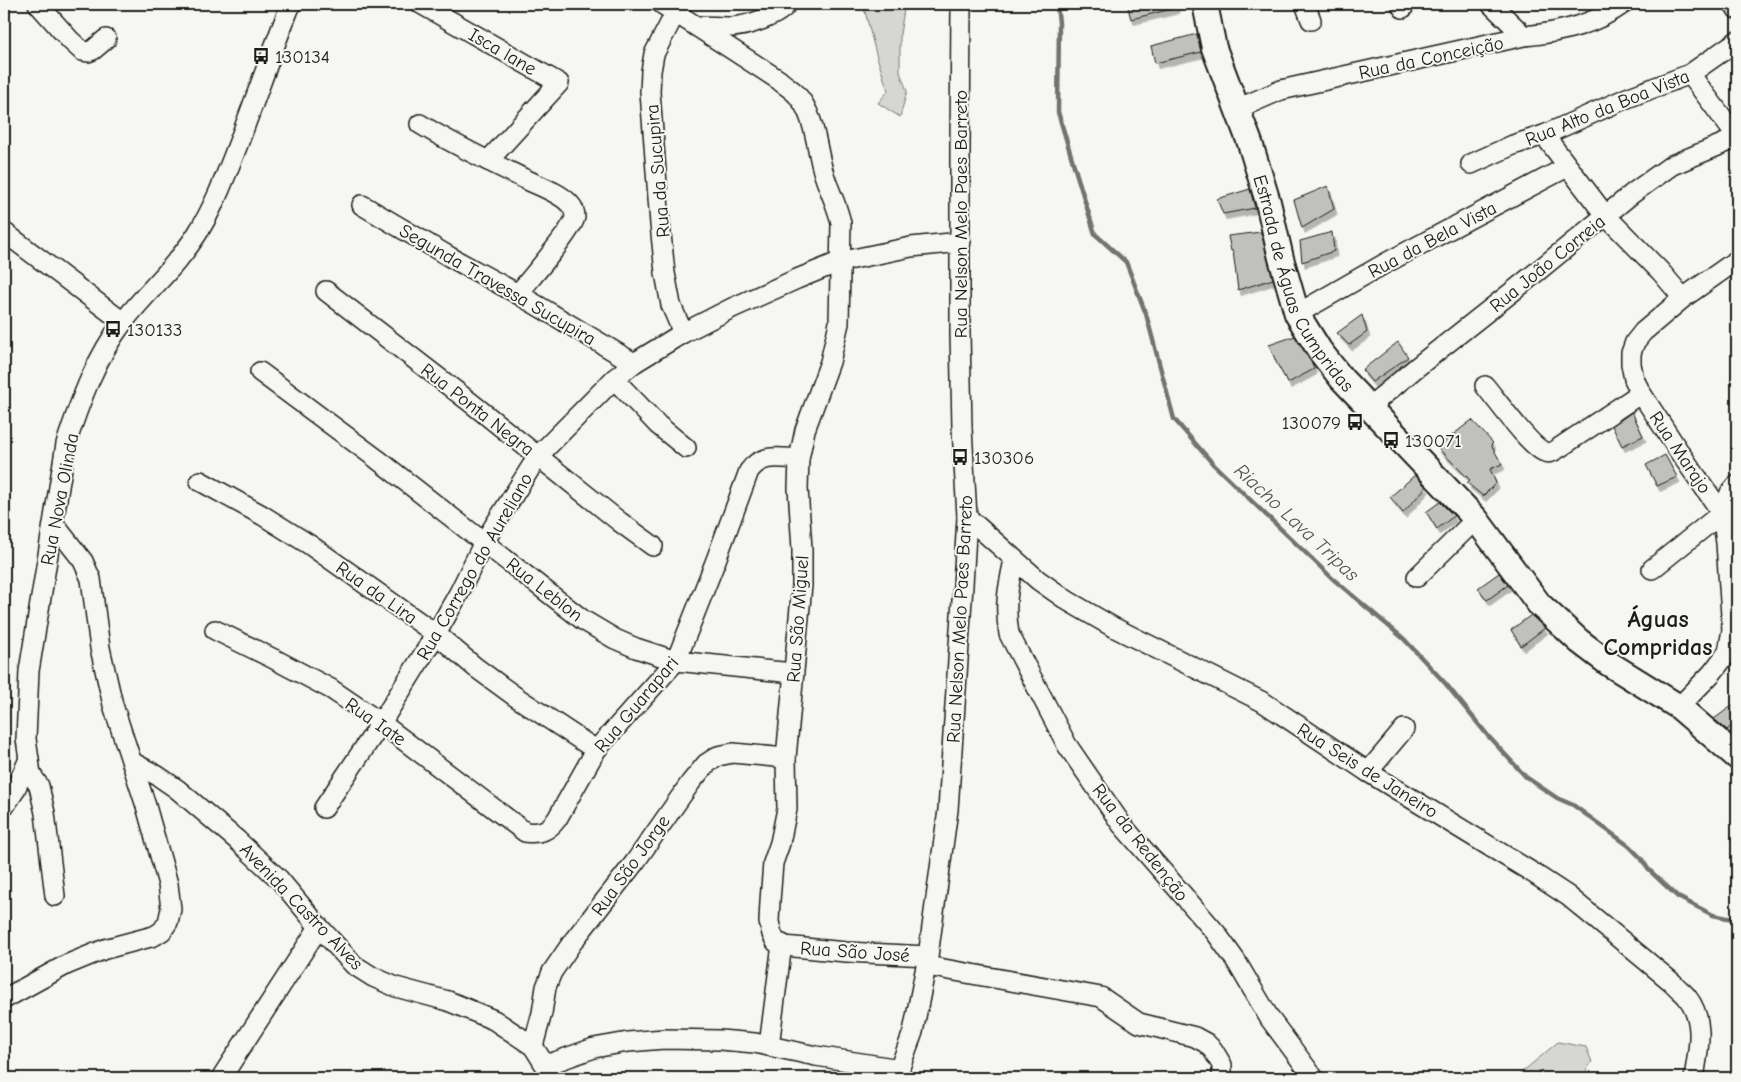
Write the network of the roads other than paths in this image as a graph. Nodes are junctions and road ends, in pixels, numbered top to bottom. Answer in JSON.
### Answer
{"nodes":[{"id":1,"x":291,"y":4,"type":"edge"},
{"id":2,"x":421,"y":4,"type":"edge"},
{"id":3,"x":787,"y":4,"type":"edge"},
{"id":4,"x":961,"y":4,"type":"edge"},
{"id":5,"x":1206,"y":4,"type":"edge"},
{"id":6,"x":1491,"y":4,"type":"edge"},
{"id":7,"x":1624,"y":4,"type":"edge"},
{"id":8,"x":1734,"y":4,"type":"edge"},
{"id":9,"x":672,"y":6,"type":"edge"},
{"id":10,"x":47,"y":7,"type":"edge"},
{"id":11,"x":1737,"y":9,"type":"edge"},
{"id":12,"x":696,"y":26,"type":"junction"},
{"id":13,"x":1524,"y":36,"type":"junction"},
{"id":14,"x":106,"y":39,"type":"dead end"},
{"id":15,"x":1737,"y":41,"type":"edge"},
{"id":16,"x":1690,"y":74,"type":"junction"},
{"id":17,"x":1237,"y":109,"type":"junction"},
{"id":18,"x":420,"y":124,"type":"dead end"},
{"id":19,"x":1544,"y":135,"type":"junction"},
{"id":20,"x":1737,"y":137,"type":"edge"},
{"id":21,"x":488,"y":161,"type":"junction"},
{"id":22,"x":1471,"y":164,"type":"dead end"},
{"id":23,"x":1567,"y":166,"type":"junction"},
{"id":24,"x":362,"y":205,"type":"dead end"},
{"id":25,"x":1605,"y":215,"type":"junction"},
{"id":26,"x":4,"y":232,"type":"edge"},
{"id":27,"x":961,"y":242,"type":"junction"},
{"id":28,"x":1737,"y":260,"type":"edge"},
{"id":29,"x":839,"y":262,"type":"junction"},
{"id":30,"x":326,"y":291,"type":"dead end"},
{"id":31,"x":518,"y":294,"type":"junction"},
{"id":32,"x":1683,"y":298,"type":"junction"},
{"id":33,"x":1297,"y":314,"type":"junction"},
{"id":34,"x":123,"y":322,"type":"junction"},
{"id":35,"x":683,"y":334,"type":"junction"},
{"id":36,"x":634,"y":363,"type":"junction"},
{"id":37,"x":260,"y":372,"type":"dead end"},
{"id":38,"x":614,"y":379,"type":"junction"},
{"id":39,"x":1485,"y":386,"type":"dead end"},
{"id":40,"x":1641,"y":393,"type":"junction"},
{"id":41,"x":1368,"y":407,"type":"junction"},
{"id":42,"x":686,"y":448,"type":"dead end"},
{"id":43,"x":538,"y":456,"type":"junction"},
{"id":44,"x":799,"y":459,"type":"junction"},
{"id":45,"x":200,"y":481,"type":"dead end"},
{"id":46,"x":1737,"y":486,"type":"edge"},
{"id":47,"x":1722,"y":514,"type":"junction"},
{"id":48,"x":967,"y":517,"type":"junction"},
{"id":49,"x":1476,"y":519,"type":"junction"},
{"id":50,"x":54,"y":524,"type":"junction"},
{"id":51,"x":484,"y":542,"type":"junction"},
{"id":52,"x":654,"y":546,"type":"dead end"},
{"id":53,"x":1014,"y":560,"type":"junction"},
{"id":54,"x":1652,"y":569,"type":"dead end"},
{"id":55,"x":1417,"y":577,"type":"dead end"},
{"id":56,"x":215,"y":630,"type":"dead end"},
{"id":57,"x":436,"y":634,"type":"junction"},
{"id":58,"x":676,"y":661,"type":"junction"},
{"id":59,"x":793,"y":673,"type":"junction"},
{"id":60,"x":1679,"y":707,"type":"junction"},
{"id":61,"x":382,"y":723,"type":"junction"},
{"id":62,"x":1404,"y":729,"type":"dead end"},
{"id":63,"x":596,"y":750,"type":"junction"},
{"id":64,"x":1737,"y":757,"type":"edge"},
{"id":65,"x":786,"y":758,"type":"junction"},
{"id":66,"x":29,"y":759,"type":"junction"},
{"id":67,"x":132,"y":762,"type":"junction"},
{"id":68,"x":1368,"y":772,"type":"junction"},
{"id":69,"x":4,"y":807,"type":"edge"},
{"id":70,"x":324,"y":808,"type":"dead end"},
{"id":71,"x":525,"y":832,"type":"joint"},
{"id":72,"x":54,"y":896,"type":"dead end"},
{"id":73,"x":319,"y":927,"type":"junction"},
{"id":74,"x":782,"y":944,"type":"junction"},
{"id":75,"x":928,"y":961,"type":"junction"},
{"id":76,"x":4,"y":999,"type":"edge"},
{"id":77,"x":533,"y":1046,"type":"junction"},
{"id":78,"x":769,"y":1046,"type":"junction"},
{"id":79,"x":550,"y":1072,"type":"edge"},
{"id":80,"x":898,"y":1074,"type":"edge"},
{"id":81,"x":221,"y":1078,"type":"edge"},
{"id":82,"x":1222,"y":1078,"type":"edge"},
{"id":83,"x":1314,"y":1078,"type":"edge"},
{"id":84,"x":1694,"y":1078,"type":"edge"}],
"edges":[{"from":1,"to":34,"type":"street","name":"Rua Nova Olinda"},
{"from":2,"to":21,"type":"street","name":"Isca lane"},
{"from":3,"to":12,"type":"street"},
{"from":4,"to":27,"type":"street","name":"Rua Nelson Melo Paes Barreto"},
{"from":5,"to":17,"type":"main road","name":"Estrada de Águas Cumpridas"},
{"from":6,"to":13,"type":"street"},
{"from":7,"to":13,"type":"street","name":"Rua da Conceição"},
{"from":8,"to":11,"type":"street"},
{"from":9,"to":12,"type":"street","name":"Rua São Miguel"},
{"from":9,"to":35,"type":"street","name":"Rua da Sucupira"},
{"from":10,"to":14,"type":"street"},
{"from":12,"to":29,"type":"street","name":"Rua São Miguel"},
{"from":13,"to":17,"type":"street","name":"Rua da Conceição"},
{"from":15,"to":16,"type":"street","name":"Rua Alto da Boa Vista"},
{"from":16,"to":19,"type":"street","name":"Rua Alto da Boa Vista"},
{"from":16,"to":20,"type":"street"},
{"from":17,"to":33,"type":"main road","name":"Estrada de Águas Cumpridas"},
{"from":18,"to":21,"type":"street"},
{"from":19,"to":22,"type":"street","name":"Rua Alto da Boa Vista"},
{"from":19,"to":23,"type":"street"},
{"from":20,"to":25,"type":"street","name":"Rua João Correia"},
{"from":21,"to":31,"type":"street"},
{"from":23,"to":25,"type":"street"},
{"from":23,"to":33,"type":"street","name":"Rua da Bela Vista"},
{"from":24,"to":31,"type":"street","name":"Segunda Travessa Sucupira"},
{"from":25,"to":32,"type":"street"},
{"from":25,"to":41,"type":"street","name":"Rua João Correia"},
{"from":26,"to":34,"type":"street"},
{"from":27,"to":29,"type":"street","name":"Rua Corrego do Aureliano"},
{"from":27,"to":48,"type":"street","name":"Rua Nelson Melo Paes Barreto"},
{"from":28,"to":32,"type":"street","name":"Rua Marajo"},
{"from":29,"to":35,"type":"street","name":"Rua Corrego do Aureliano"},
{"from":29,"to":44,"type":"street","name":"Rua São Miguel"},
{"from":30,"to":43,"type":"street","name":"Rua Ponta Negra"},
{"from":31,"to":36,"type":"street","name":"Segunda Travessa Sucupira"},
{"from":32,"to":40,"type":"street","name":"Rua Marajo"},
{"from":33,"to":41,"type":"main road","name":"Estrada de Águas Cumpridas"},
{"from":34,"to":50,"type":"street","name":"Rua Nova Olinda"},
{"from":35,"to":36,"type":"street","name":"Rua Corrego do Aureliano"},
{"from":36,"to":38,"type":"street","name":"Rua Corrego do Aureliano"},
{"from":37,"to":51,"type":"street","name":"Rua Leblon"},
{"from":38,"to":42,"type":"street"},
{"from":38,"to":43,"type":"street","name":"Rua Corrego do Aureliano"},
{"from":39,"to":40,"type":"street"},
{"from":40,"to":47,"type":"street","name":"Rua Marajo"},
{"from":41,"to":49,"type":"main road","name":"Estrada de Águas Cumpridas"},
{"from":43,"to":51,"type":"street","name":"Rua Corrego do Aureliano"},
{"from":43,"to":52,"type":"street","name":"Rua Ponta Negra"},
{"from":44,"to":58,"type":"street","name":"Rua Guarapari"},
{"from":44,"to":59,"type":"street","name":"Rua São Miguel"},
{"from":45,"to":57,"type":"street","name":"Rua da Lira"},
{"from":46,"to":47,"type":"street"},
{"from":47,"to":54,"type":"street"},
{"from":47,"to":60,"type":"street","name":"Rua Marajo"},
{"from":48,"to":53,"type":"street","name":"Rua Seis de Janeiro"},
{"from":48,"to":75,"type":"street","name":"Rua Nelson Melo Paes Barreto"},
{"from":49,"to":55,"type":"street"},
{"from":49,"to":60,"type":"main road","name":"Estrada de Águas Cumpridas"},
{"from":50,"to":66,"type":"street","name":"Rua Nova Olinda"},
{"from":50,"to":67,"type":"street"},
{"from":51,"to":57,"type":"street","name":"Rua Corrego do Aureliano"},
{"from":51,"to":58,"type":"street","name":"Rua Leblon"},
{"from":53,"to":68,"type":"street","name":"Rua Seis de Janeiro"},
{"from":53,"to":83,"type":"street","name":"Rua da Redenção"},
{"from":56,"to":61,"type":"street","name":"Rua Iate"},
{"from":57,"to":61,"type":"street","name":"Rua Corrego do Aureliano"},
{"from":57,"to":63,"type":"street","name":"Rua da Lira"},
{"from":58,"to":59,"type":"street","name":"Rua Leblon"},
{"from":58,"to":63,"type":"street","name":"Rua Guarapari"},
{"from":59,"to":65,"type":"street","name":"Rua São Miguel"},
{"from":60,"to":64,"type":"main road","name":"Estrada de Águas Cumpridas"},
{"from":61,"to":70,"type":"street","name":"Rua Corrego do Aureliano"},
{"from":61,"to":71,"type":"street","name":"Rua Iate"},
{"from":62,"to":68,"type":"street"},
{"from":63,"to":71,"type":"street","name":"Rua Guarapari"},
{"from":65,"to":74,"type":"street","name":"Rua São Miguel"},
{"from":65,"to":77,"type":"street","name":"Rua São Jorge"},
{"from":66,"to":69,"type":"street"},
{"from":66,"to":72,"type":"street","name":"Rua Nova Olinda"},
{"from":67,"to":73,"type":"street","name":"Avenida Castro Alves"},
{"from":67,"to":76,"type":"street"},
{"from":68,"to":84,"type":"street","name":"Rua Seis de Janeiro"},
{"from":73,"to":77,"type":"street","name":"Avenida Castro Alves"},
{"from":73,"to":81,"type":"street"},
{"from":74,"to":75,"type":"street","name":"Rua São José"},
{"from":74,"to":78,"type":"street"},
{"from":75,"to":80,"type":"street","name":"Rua Nelson Melo Paes Barreto"},
{"from":75,"to":82,"type":"street","name":"Rua São José"},
{"from":77,"to":79,"type":"street","name":"Avenida Castro Alves"},
{"from":78,"to":79,"type":"street"},
{"from":78,"to":80,"type":"street"}]}
